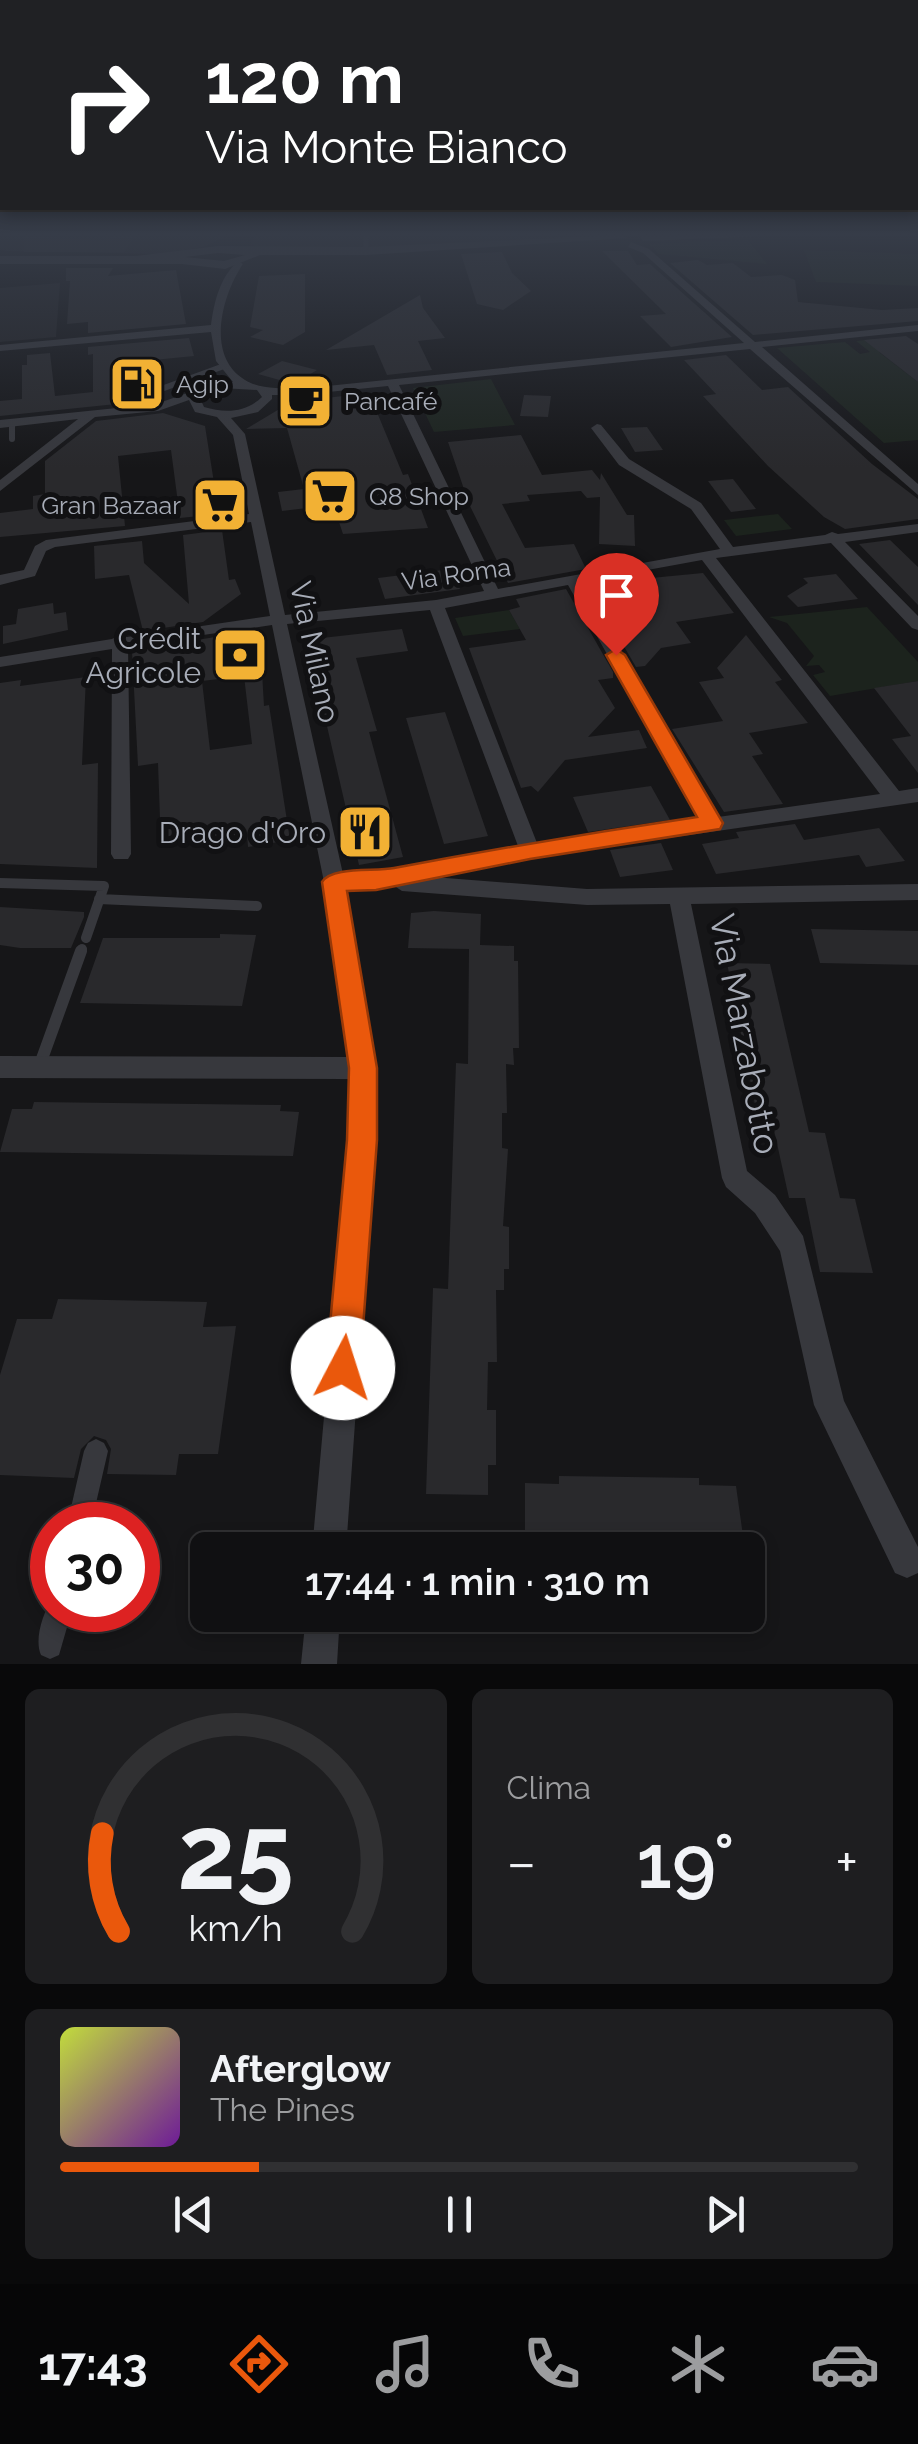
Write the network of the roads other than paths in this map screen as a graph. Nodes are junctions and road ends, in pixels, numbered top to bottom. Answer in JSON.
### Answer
{"nodes":[{"id":1,"x":218,"y":313,"type":"edge"},
{"id":2,"x":718,"y":313,"type":"edge"},
{"id":3,"x":216,"y":328,"type":"junction"},
{"id":4,"x":918,"y":328,"type":"edge"},
{"id":5,"x":752,"y":345,"type":"junction"},
{"id":6,"x":0,"y":348,"type":"edge"},
{"id":7,"x":224,"y":366,"type":"junction"},
{"id":8,"x":177,"y":382,"type":"junction"},
{"id":9,"x":392,"y":383,"type":"junction"},
{"id":10,"x":243,"y":384,"type":"junction"},
{"id":11,"x":202,"y":396,"type":"junction"},
{"id":12,"x":266,"y":396,"type":"junction"},
{"id":13,"x":131,"y":410,"type":"junction"},
{"id":14,"x":254,"y":410,"type":"junction"},
{"id":15,"x":90,"y":414,"type":"junction"},
{"id":16,"x":221,"y":415,"type":"junction"},
{"id":17,"x":6,"y":424,"type":"edge"},
{"id":18,"x":597,"y":428,"type":"dead end"},
{"id":19,"x":240,"y":434,"type":"junction"},
{"id":20,"x":12,"y":439,"type":"dead end"},
{"id":21,"x":0,"y":487,"type":"edge"},
{"id":22,"x":918,"y":491,"type":"edge"},
{"id":23,"x":256,"y":517,"type":"junction"},
{"id":24,"x":918,"y":528,"type":"edge"},
{"id":25,"x":832,"y":536,"type":"junction"},
{"id":26,"x":729,"y":551,"type":"junction"},
{"id":27,"x":706,"y":554,"type":"junction"},
{"id":28,"x":0,"y":580,"type":"edge"},
{"id":29,"x":573,"y":580,"type":"junction"},
{"id":30,"x":493,"y":595,"type":"junction"},
{"id":31,"x":436,"y":605,"type":"junction"},
{"id":32,"x":276,"y":619,"type":"junction"},
{"id":33,"x":918,"y":624,"type":"edge"},
{"id":34,"x":120,"y":639,"type":"junction"},
{"id":35,"x":0,"y":662,"type":"edge"},
{"id":36,"x":918,"y":795,"type":"edge"},
{"id":37,"x":896,"y":798,"type":"junction"},
{"id":38,"x":712,"y":823,"type":"junction"},
{"id":39,"x":530,"y":850,"type":"junction"},
{"id":40,"x":121,"y":854,"type":"dead end"},
{"id":41,"x":376,"y":881,"type":"junction"},
{"id":42,"x":334,"y":882,"type":"junction"},
{"id":43,"x":0,"y":883,"type":"edge"},
{"id":44,"x":918,"y":892,"type":"edge"},
{"id":45,"x":679,"y":897,"type":"junction"},
{"id":46,"x":100,"y":900,"type":"junction"},
{"id":47,"x":258,"y":906,"type":"dead end"},
{"id":48,"x":0,"y":1068,"type":"edge"},
{"id":49,"x":38,"y":1068,"type":"junction"},
{"id":50,"x":363,"y":1068,"type":"junction"},
{"id":51,"x":96,"y":1451,"type":"dead end"},
{"id":52,"x":84,"y":1502,"type":"edge"},
{"id":53,"x":329,"y":1532,"type":"edge"},
{"id":54,"x":907,"y":1561,"type":"dead end"},
{"id":55,"x":54,"y":1632,"type":"edge"},
{"id":56,"x":322,"y":1632,"type":"edge"},
{"id":57,"x":50,"y":1646,"type":"dead end"},
{"id":58,"x":319,"y":1664,"type":"edge"}],
"edges":[{"from":1,"to":3,"type":"street"},
{"from":2,"to":5,"type":"street"},
{"from":3,"to":6,"type":"street"},
{"from":3,"to":7,"type":"street"},
{"from":4,"to":5,"type":"street"},
{"from":5,"to":9,"type":"street"},
{"from":5,"to":22,"type":"street"},
{"from":7,"to":8,"type":"lane"},
{"from":7,"to":10,"type":"street"},
{"from":7,"to":11,"type":"street"},
{"from":8,"to":11,"type":"lane"},
{"from":8,"to":13,"type":"lane"},
{"from":9,"to":12,"type":"street"},
{"from":9,"to":30,"type":"street"},
{"from":10,"to":11,"type":"street"},
{"from":10,"to":12,"type":"street"},
{"from":11,"to":13,"type":"street"},
{"from":11,"to":16,"type":"street"},
{"from":12,"to":14,"type":"street"},
{"from":13,"to":15,"type":"street"},
{"from":14,"to":16,"type":"street"},
{"from":14,"to":19,"type":"street"},
{"from":15,"to":17,"type":"street"},
{"from":15,"to":21,"type":"street"},
{"from":16,"to":19,"type":"street"},
{"from":17,"to":20,"type":"lane"},
{"from":18,"to":26,"type":"street"},
{"from":19,"to":23,"type":"street","name":"Via Milano"},
{"from":23,"to":28,"type":"street"},
{"from":23,"to":32,"type":"street","name":"Via Milano"},
{"from":24,"to":25,"type":"street","name":"Via Roma"},
{"from":25,"to":26,"type":"street","name":"Via Roma"},
{"from":25,"to":33,"type":"street"},
{"from":26,"to":27,"type":"street","name":"Via Roma"},
{"from":27,"to":29,"type":"street","name":"Via Roma"},
{"from":27,"to":37,"type":"street"},
{"from":29,"to":30,"type":"street","name":"Via Roma"},
{"from":29,"to":38,"type":"street"},
{"from":30,"to":31,"type":"street","name":"Via Roma"},
{"from":31,"to":32,"type":"street","name":"Via Roma"},
{"from":31,"to":39,"type":"street"},
{"from":32,"to":34,"type":"street","name":"Via Roma"},
{"from":32,"to":42,"type":"street","name":"Via Milano"},
{"from":34,"to":35,"type":"street","name":"Via Roma"},
{"from":34,"to":40,"type":"street"},
{"from":36,"to":37,"type":"street"},
{"from":37,"to":38,"type":"street"},
{"from":38,"to":39,"type":"street"},
{"from":39,"to":41,"type":"street"},
{"from":41,"to":42,"type":"street"},
{"from":41,"to":45,"type":"street","name":"Via Marzabotto"},
{"from":42,"to":50,"type":"street","name":"Via Milano"},
{"from":43,"to":46,"type":"lane"},
{"from":44,"to":45,"type":"street","name":"Via Marzabotto"},
{"from":45,"to":54,"type":"street","name":"Via Marzabotto"},
{"from":46,"to":47,"type":"lane"},
{"from":46,"to":49,"type":"lane"},
{"from":48,"to":49,"type":"street"},
{"from":49,"to":50,"type":"street"},
{"from":50,"to":53,"type":"street","name":"Via Milano"},
{"from":51,"to":52,"type":"street"},
{"from":55,"to":57,"type":"street"},
{"from":56,"to":58,"type":"street"}]}
